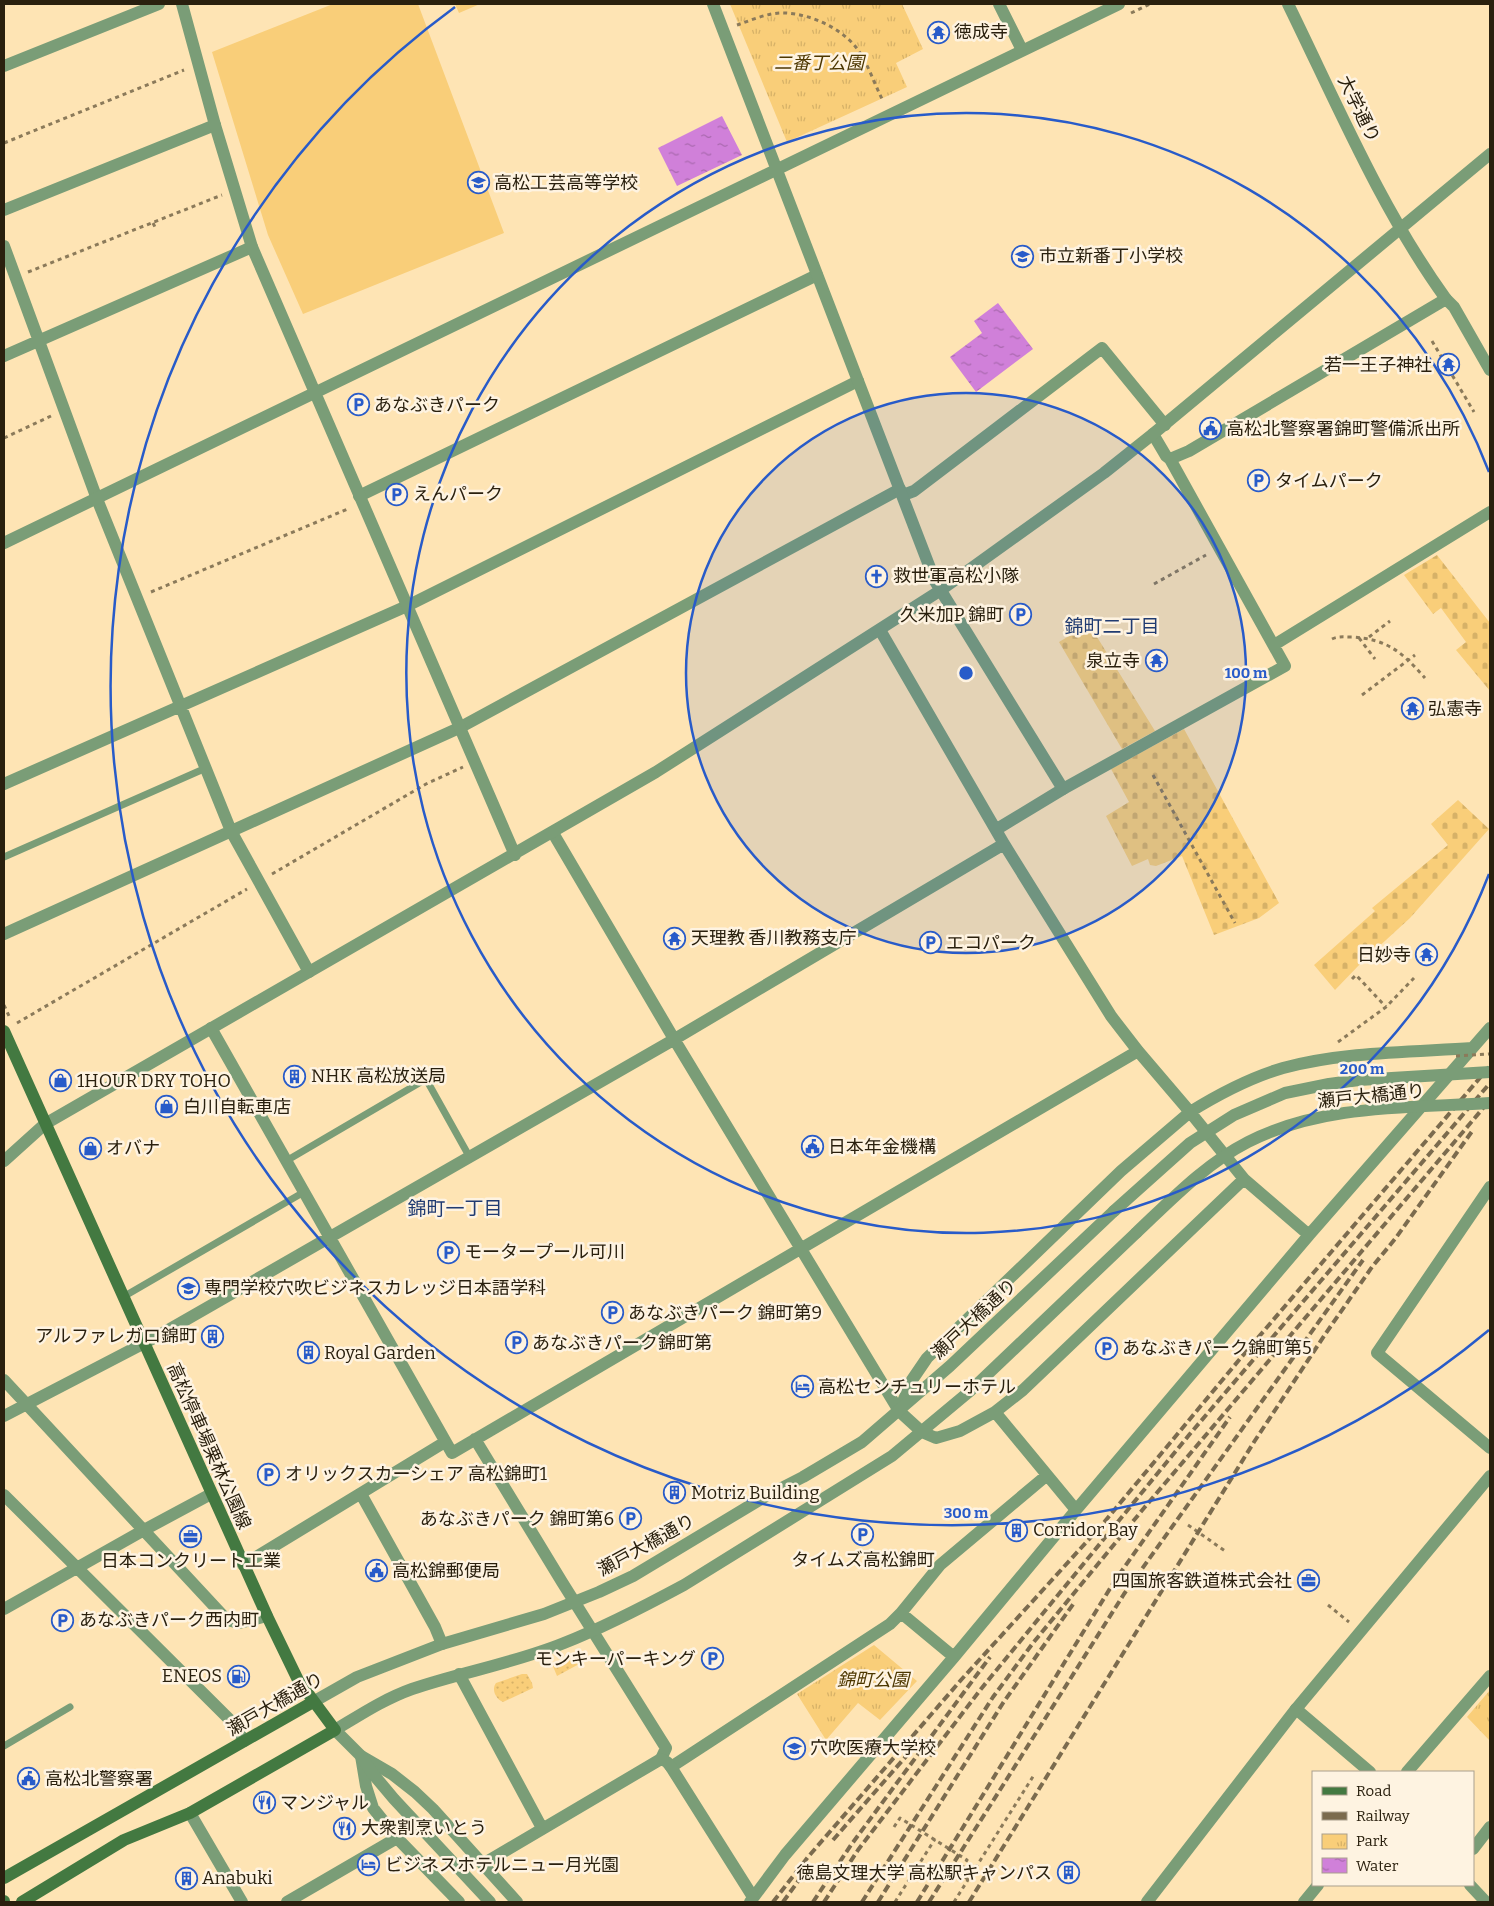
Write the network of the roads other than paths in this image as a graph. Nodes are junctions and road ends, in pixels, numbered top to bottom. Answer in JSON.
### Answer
{"nodes":[{"id":1,"x":160,"y":4,"type":"edge"},
{"id":2,"x":182,"y":4,"type":"edge"},
{"id":3,"x":713,"y":4,"type":"edge"},
{"id":4,"x":999,"y":4,"type":"edge"},
{"id":5,"x":1119,"y":4,"type":"edge"},
{"id":6,"x":1288,"y":4,"type":"edge"},
{"id":7,"x":1022,"y":50,"type":"junction"},
{"id":8,"x":4,"y":66,"type":"edge"},
{"id":9,"x":215,"y":125,"type":"junction"},
{"id":10,"x":1490,"y":154,"type":"edge"},
{"id":11,"x":777,"y":169,"type":"junction"},
{"id":12,"x":4,"y":210,"type":"edge"},
{"id":13,"x":1401,"y":229,"type":"junction"},
{"id":14,"x":4,"y":246,"type":"edge"},
{"id":15,"x":252,"y":247,"type":"junction"},
{"id":16,"x":817,"y":275,"type":"junction"},
{"id":17,"x":1446,"y":299,"type":"junction"},
{"id":18,"x":39,"y":340,"type":"junction"},
{"id":19,"x":4,"y":356,"type":"edge"},
{"id":20,"x":1490,"y":370,"type":"edge"},
{"id":21,"x":858,"y":380,"type":"junction"},
{"id":22,"x":316,"y":394,"type":"junction"},
{"id":23,"x":1164,"y":425,"type":"junction"},
{"id":24,"x":1153,"y":434,"type":"junction"},
{"id":25,"x":1170,"y":459,"type":"junction"},
{"id":26,"x":902,"y":492,"type":"junction"},
{"id":27,"x":97,"y":499,"type":"junction"},
{"id":28,"x":361,"y":500,"type":"junction"},
{"id":29,"x":1490,"y":512,"type":"edge"},
{"id":30,"x":4,"y":543,"type":"edge"},
{"id":31,"x":940,"y":590,"type":"junction"},
{"id":32,"x":407,"y":606,"type":"junction"},
{"id":33,"x":880,"y":630,"type":"junction"},
{"id":34,"x":1274,"y":645,"type":"junction"},
{"id":35,"x":181,"y":707,"type":"junction"},
{"id":36,"x":460,"y":728,"type":"junction"},
{"id":37,"x":206,"y":768,"type":"junction"},
{"id":38,"x":4,"y":784,"type":"edge"},
{"id":39,"x":1063,"y":789,"type":"junction"},
{"id":40,"x":997,"y":829,"type":"junction"},
{"id":41,"x":231,"y":831,"type":"junction"},
{"id":42,"x":553,"y":833,"type":"junction"},
{"id":43,"x":1004,"y":844,"type":"junction"},
{"id":44,"x":515,"y":855,"type":"junction"},
{"id":45,"x":4,"y":856,"type":"edge"},
{"id":46,"x":4,"y":934,"type":"edge"},
{"id":47,"x":309,"y":972,"type":"junction"},
{"id":48,"x":211,"y":1028,"type":"junction"},
{"id":49,"x":1490,"y":1028,"type":"edge"},
{"id":50,"x":4,"y":1031,"type":"edge"},
{"id":51,"x":674,"y":1039,"type":"junction"},
{"id":52,"x":1472,"y":1048,"type":"junction"},
{"id":53,"x":1138,"y":1051,"type":"junction"},
{"id":54,"x":1490,"y":1072,"type":"edge"},
{"id":55,"x":1490,"y":1103,"type":"edge"},
{"id":56,"x":1190,"y":1112,"type":"junction"},
{"id":57,"x":45,"y":1124,"type":"junction"},
{"id":58,"x":469,"y":1156,"type":"junction"},
{"id":59,"x":4,"y":1161,"type":"edge"},
{"id":60,"x":286,"y":1162,"type":"junction"},
{"id":61,"x":1244,"y":1178,"type":"junction"},
{"id":62,"x":1490,"y":1187,"type":"edge"},
{"id":63,"x":304,"y":1192,"type":"junction"},
{"id":64,"x":1309,"y":1235,"type":"junction"},
{"id":65,"x":329,"y":1237,"type":"junction"},
{"id":66,"x":801,"y":1247,"type":"junction"},
{"id":67,"x":123,"y":1297,"type":"junction"},
{"id":68,"x":143,"y":1344,"type":"junction"},
{"id":69,"x":4,"y":1380,"type":"edge"},
{"id":70,"x":26,"y":1404,"type":"junction"},
{"id":71,"x":899,"y":1411,"type":"junction"},
{"id":72,"x":996,"y":1412,"type":"junction"},
{"id":73,"x":4,"y":1416,"type":"edge"},
{"id":74,"x":922,"y":1432,"type":"junction"},
{"id":75,"x":475,"y":1439,"type":"junction"},
{"id":76,"x":445,"y":1442,"type":"junction"},
{"id":77,"x":1490,"y":1448,"type":"edge"},
{"id":78,"x":1046,"y":1476,"type":"junction"},
{"id":79,"x":1490,"y":1476,"type":"edge"},
{"id":80,"x":211,"y":1494,"type":"junction"},
{"id":81,"x":361,"y":1494,"type":"junction"},
{"id":82,"x":4,"y":1496,"type":"edge"},
{"id":83,"x":1076,"y":1510,"type":"junction"},
{"id":84,"x":144,"y":1530,"type":"junction"},
{"id":85,"x":244,"y":1565,"type":"junction"},
{"id":86,"x":77,"y":1568,"type":"junction"},
{"id":87,"x":574,"y":1602,"type":"junction"},
{"id":88,"x":4,"y":1609,"type":"edge"},
{"id":89,"x":901,"y":1613,"type":"junction"},
{"id":90,"x":267,"y":1616,"type":"junction"},
{"id":91,"x":593,"y":1630,"type":"junction"},
{"id":92,"x":442,"y":1644,"type":"junction"},
{"id":93,"x":954,"y":1657,"type":"junction"},
{"id":94,"x":459,"y":1674,"type":"junction"},
{"id":95,"x":1490,"y":1676,"type":"edge"},
{"id":96,"x":313,"y":1702,"type":"junction"},
{"id":97,"x":70,"y":1707,"type":"dead end"},
{"id":98,"x":1296,"y":1709,"type":"junction"},
{"id":99,"x":335,"y":1730,"type":"junction"},
{"id":100,"x":244,"y":1741,"type":"junction"},
{"id":101,"x":4,"y":1746,"type":"edge"},
{"id":102,"x":362,"y":1756,"type":"junction"},
{"id":103,"x":666,"y":1763,"type":"junction"},
{"id":104,"x":1369,"y":1771,"type":"edge"},
{"id":105,"x":1408,"y":1771,"type":"edge"},
{"id":106,"x":190,"y":1813,"type":"junction"},
{"id":107,"x":1490,"y":1827,"type":"edge"},
{"id":108,"x":542,"y":1828,"type":"junction"},
{"id":109,"x":397,"y":1838,"type":"junction"},
{"id":110,"x":1474,"y":1848,"type":"edge"},
{"id":111,"x":483,"y":1864,"type":"junction"},
{"id":112,"x":4,"y":1878,"type":"edge"},
{"id":113,"x":1317,"y":1886,"type":"edge"},
{"id":114,"x":1471,"y":1886,"type":"edge"},
{"id":115,"x":751,"y":1900,"type":"edge"},
{"id":116,"x":22,"y":1902,"type":"edge"},
{"id":117,"x":242,"y":1902,"type":"edge"},
{"id":118,"x":287,"y":1902,"type":"edge"},
{"id":119,"x":459,"y":1902,"type":"edge"},
{"id":120,"x":490,"y":1902,"type":"edge"},
{"id":121,"x":517,"y":1902,"type":"edge"},
{"id":122,"x":1147,"y":1902,"type":"edge"},
{"id":123,"x":1304,"y":1902,"type":"edge"},
{"id":124,"x":1486,"y":1902,"type":"edge"}],
"edges":[{"from":1,"to":8,"type":"street"},
{"from":2,"to":9,"type":"street"},
{"from":3,"to":11,"type":"street"},
{"from":4,"to":7,"type":"street"},
{"from":5,"to":7,"type":"street"},
{"from":6,"to":13,"type":"street","name":"大学通り"},
{"from":7,"to":11,"type":"street"},
{"from":9,"to":12,"type":"street"},
{"from":9,"to":15,"type":"street"},
{"from":10,"to":13,"type":"street"},
{"from":11,"to":16,"type":"street"},
{"from":11,"to":22,"type":"street"},
{"from":13,"to":17,"type":"street","name":"大学通り"},
{"from":13,"to":23,"type":"street"},
{"from":14,"to":18,"type":"street"},
{"from":15,"to":18,"type":"street"},
{"from":15,"to":22,"type":"street"},
{"from":16,"to":21,"type":"street"},
{"from":16,"to":28,"type":"street"},
{"from":17,"to":20,"type":"street","name":"大学通り"},
{"from":17,"to":25,"type":"street"},
{"from":18,"to":19,"type":"street"},
{"from":18,"to":27,"type":"street"},
{"from":21,"to":26,"type":"street"},
{"from":21,"to":32,"type":"street"},
{"from":22,"to":27,"type":"street"},
{"from":22,"to":28,"type":"street"},
{"from":23,"to":24,"type":"street"},
{"from":23,"to":26,"type":"street"},
{"from":24,"to":25,"type":"street"},
{"from":24,"to":31,"type":"street"},
{"from":25,"to":34,"type":"street"},
{"from":26,"to":31,"type":"street"},
{"from":26,"to":36,"type":"street"},
{"from":27,"to":30,"type":"street"},
{"from":27,"to":35,"type":"street"},
{"from":28,"to":32,"type":"street"},
{"from":29,"to":34,"type":"street"},
{"from":31,"to":33,"type":"street"},
{"from":31,"to":39,"type":"street"},
{"from":32,"to":35,"type":"street"},
{"from":32,"to":36,"type":"street"},
{"from":33,"to":40,"type":"street"},
{"from":33,"to":42,"type":"street"},
{"from":34,"to":39,"type":"street"},
{"from":35,"to":37,"type":"street"},
{"from":35,"to":38,"type":"street"},
{"from":36,"to":41,"type":"street"},
{"from":36,"to":44,"type":"street"},
{"from":37,"to":41,"type":"street"},
{"from":37,"to":45,"type":"lane"},
{"from":39,"to":40,"type":"street"},
{"from":40,"to":43,"type":"street"},
{"from":41,"to":46,"type":"street"},
{"from":41,"to":47,"type":"street"},
{"from":42,"to":44,"type":"street"},
{"from":42,"to":51,"type":"street"},
{"from":43,"to":51,"type":"street"},
{"from":43,"to":53,"type":"street"},
{"from":44,"to":47,"type":"street"},
{"from":47,"to":48,"type":"street"},
{"from":48,"to":57,"type":"street"},
{"from":48,"to":60,"type":"street"},
{"from":49,"to":52,"type":"street"},
{"from":50,"to":57,"type":"main road","name":"高松停車場栗林公園線"},
{"from":51,"to":58,"type":"street"},
{"from":51,"to":66,"type":"street"},
{"from":52,"to":56,"type":"street"},
{"from":52,"to":64,"type":"street"},
{"from":53,"to":56,"type":"street"},
{"from":53,"to":66,"type":"street"},
{"from":54,"to":71,"type":"street","name":"瀬戸大橋通り","bridge":true},
{"from":55,"to":74,"type":"street","name":"瀬戸大橋通り","bridge":true},
{"from":56,"to":61,"type":"street"},
{"from":56,"to":71,"type":"street"},
{"from":57,"to":59,"type":"street"},
{"from":57,"to":67,"type":"main road","name":"高松停車場栗林公園線"},
{"from":58,"to":60,"type":"lane"},
{"from":58,"to":65,"type":"street"},
{"from":60,"to":63,"type":"street"},
{"from":61,"to":64,"type":"street"},
{"from":61,"to":72,"type":"street"},
{"from":62,"to":77,"type":"street"},
{"from":63,"to":65,"type":"street"},
{"from":63,"to":67,"type":"lane"},
{"from":64,"to":83,"type":"street"},
{"from":65,"to":68,"type":"street"},
{"from":65,"to":76,"type":"street"},
{"from":66,"to":71,"type":"street"},
{"from":66,"to":75,"type":"street"},
{"from":67,"to":68,"type":"main road","name":"高松停車場栗林公園線"},
{"from":68,"to":70,"type":"street"},
{"from":68,"to":80,"type":"main road","name":"高松停車場栗林公園線"},
{"from":69,"to":70,"type":"street"},
{"from":70,"to":73,"type":"street"},
{"from":70,"to":84,"type":"street"},
{"from":71,"to":74,"type":"street"},
{"from":71,"to":87,"type":"street","name":"瀬戸大橋通り"},
{"from":72,"to":74,"type":"street"},
{"from":72,"to":78,"type":"street"},
{"from":74,"to":91,"type":"street","name":"瀬戸大橋通り"},
{"from":75,"to":76,"type":"street"},
{"from":75,"to":87,"type":"street"},
{"from":76,"to":81,"type":"street"},
{"from":78,"to":83,"type":"street"},
{"from":78,"to":89,"type":"street"},
{"from":79,"to":98,"type":"street"},
{"from":80,"to":84,"type":"street"},
{"from":80,"to":85,"type":"main road","name":"高松停車場栗林公園線"},
{"from":81,"to":85,"type":"street"},
{"from":81,"to":92,"type":"street"},
{"from":82,"to":86,"type":"street"},
{"from":83,"to":93,"type":"street"},
{"from":84,"to":86,"type":"street"},
{"from":84,"to":90,"type":"street"},
{"from":85,"to":90,"type":"main road","name":"高松停車場栗林公園線"},
{"from":86,"to":88,"type":"street"},
{"from":86,"to":100,"type":"street"},
{"from":87,"to":91,"type":"street"},
{"from":87,"to":92,"type":"street","name":"瀬戸大橋通り"},
{"from":89,"to":93,"type":"street"},
{"from":89,"to":103,"type":"street"},
{"from":90,"to":96,"type":"main road","name":"高松停車場栗林公園線"},
{"from":91,"to":94,"type":"street","name":"瀬戸大橋通り"},
{"from":91,"to":103,"type":"street"},
{"from":92,"to":96,"type":"street","name":"瀬戸大橋通り"},
{"from":93,"to":115,"type":"street"},
{"from":94,"to":99,"type":"street","name":"瀬戸大橋通り"},
{"from":94,"to":108,"type":"street"},
{"from":95,"to":105,"type":"street"},
{"from":96,"to":99,"type":"main road","name":"高松停車場栗林公園線"},
{"from":96,"to":100,"type":"main road","name":"瀬戸大橋通り"},
{"from":97,"to":101,"type":"lane"},
{"from":98,"to":104,"type":"street"},
{"from":98,"to":122,"type":"street"},
{"from":99,"to":102,"type":"street"},
{"from":99,"to":106,"type":"main road","name":"瀬戸大橋通り"},
{"from":100,"to":112,"type":"main road","name":"瀬戸大橋通り"},
{"from":102,"to":109,"type":"street"},
{"from":102,"to":111,"type":"street"},
{"from":102,"to":120,"type":"street"},
{"from":103,"to":108,"type":"street"},
{"from":103,"to":115,"type":"street"},
{"from":106,"to":116,"type":"main road","name":"瀬戸大橋通り"},
{"from":106,"to":117,"type":"street"},
{"from":107,"to":110,"type":"street"},
{"from":108,"to":111,"type":"street"},
{"from":109,"to":118,"type":"street"},
{"from":109,"to":119,"type":"street"},
{"from":111,"to":121,"type":"street"},
{"from":113,"to":123,"type":"street"},
{"from":114,"to":124,"type":"street"}]}
